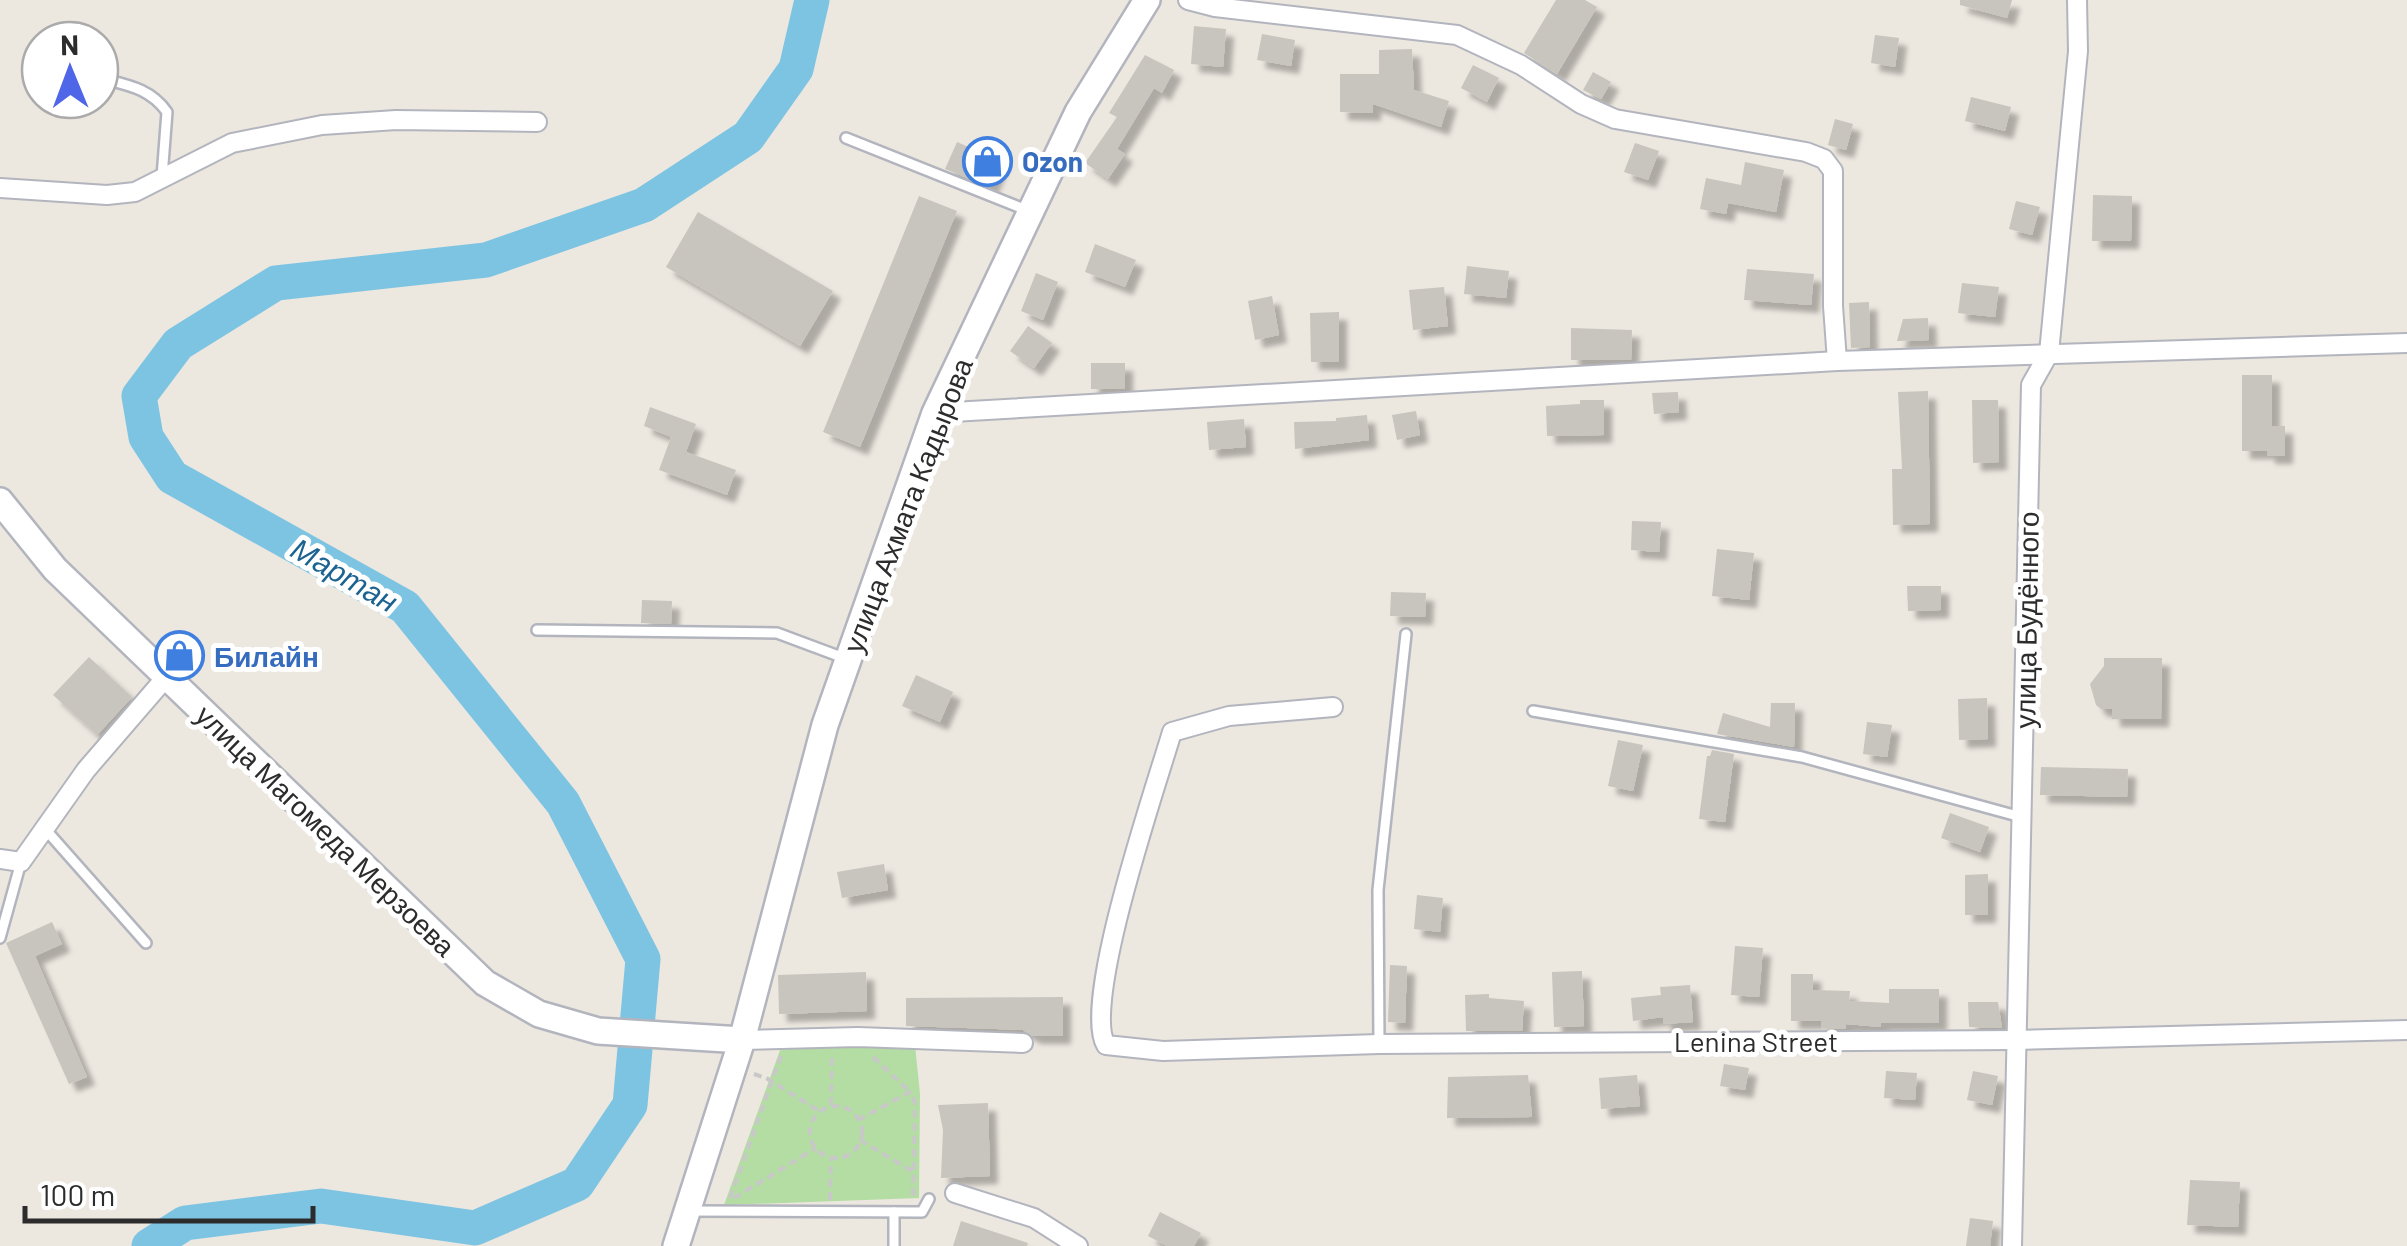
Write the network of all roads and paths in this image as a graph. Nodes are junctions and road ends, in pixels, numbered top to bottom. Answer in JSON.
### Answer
{"nodes":[{"id":1,"x":1147,"y":0,"type":"edge"},
{"id":2,"x":1188,"y":0,"type":"edge"},
{"id":3,"x":2078,"y":0,"type":"edge"},
{"id":4,"x":120,"y":83,"type":"edge"},
{"id":5,"x":537,"y":122,"type":"dead end"},
{"id":6,"x":846,"y":138,"type":"dead end"},
{"id":7,"x":162,"y":180,"type":"junction"},
{"id":8,"x":0,"y":188,"type":"edge"},
{"id":9,"x":1031,"y":212,"type":"junction"},
{"id":10,"x":2407,"y":342,"type":"edge"},
{"id":11,"x":2049,"y":353,"type":"junction"},
{"id":12,"x":1837,"y":361,"type":"junction"},
{"id":13,"x":936,"y":413,"type":"junction"},
{"id":14,"x":0,"y":501,"type":"edge"},
{"id":15,"x":537,"y":630,"type":"dead end"},
{"id":16,"x":1406,"y":634,"type":"dead end"},
{"id":17,"x":848,"y":660,"type":"junction"},
{"id":18,"x":167,"y":676,"type":"junction"},
{"id":19,"x":1333,"y":707,"type":"dead end"},
{"id":20,"x":1533,"y":710,"type":"dead end"},
{"id":21,"x":2022,"y":817,"type":"junction"},
{"id":22,"x":46,"y":830,"type":"junction"},
{"id":23,"x":0,"y":859,"type":"edge"},
{"id":24,"x":21,"y":862,"type":"junction"},
{"id":25,"x":0,"y":938,"type":"edge"},
{"id":26,"x":146,"y":943,"type":"dead end"},
{"id":27,"x":2407,"y":1030,"type":"edge"},
{"id":28,"x":742,"y":1040,"type":"junction"},
{"id":29,"x":2016,"y":1040,"type":"junction"},
{"id":30,"x":1024,"y":1043,"type":"dead end"},
{"id":31,"x":1380,"y":1044,"type":"junction"},
{"id":32,"x":784,"y":1048,"type":"dead end"},
{"id":33,"x":832,"y":1050,"type":"dead end"},
{"id":34,"x":866,"y":1052,"type":"dead end"},
{"id":35,"x":769,"y":1080,"type":"junction"},
{"id":36,"x":910,"y":1092,"type":"junction"},
{"id":37,"x":832,"y":1106,"type":"junction"},
{"id":38,"x":820,"y":1112,"type":"junction"},
{"id":39,"x":858,"y":1120,"type":"junction"},
{"id":40,"x":860,"y":1140,"type":"junction"},
{"id":41,"x":816,"y":1148,"type":"junction"},
{"id":42,"x":913,"y":1172,"type":"junction"},
{"id":43,"x":954,"y":1193,"type":"dead end"},
{"id":44,"x":929,"y":1199,"type":"dead end"},
{"id":45,"x":912,"y":1204,"type":"dead end"},
{"id":46,"x":688,"y":1212,"type":"junction"},
{"id":47,"x":894,"y":1212,"type":"junction"},
{"id":48,"x":676,"y":1246,"type":"edge"},
{"id":49,"x":894,"y":1246,"type":"edge"},
{"id":50,"x":1078,"y":1246,"type":"edge"},
{"id":51,"x":2012,"y":1246,"type":"edge"}],
"edges":[{"from":1,"to":9,"type":"main road","name":"улица Ахмата Кадырова"},
{"from":2,"to":12,"type":"street"},
{"from":3,"to":11,"type":"street","name":"улица Будённого"},
{"from":4,"to":7,"type":"lane"},
{"from":5,"to":7,"type":"street"},
{"from":6,"to":9,"type":"lane"},
{"from":7,"to":8,"type":"street"},
{"from":9,"to":13,"type":"main road","name":"улица Ахмата Кадырова"},
{"from":10,"to":11,"type":"street"},
{"from":11,"to":12,"type":"street"},
{"from":11,"to":21,"type":"street","name":"улица Будённого"},
{"from":12,"to":13,"type":"street"},
{"from":13,"to":17,"type":"main road","name":"улица Ахмата Кадырова"},
{"from":14,"to":18,"type":"main road","name":"улица Магомеда Мерзоева"},
{"from":15,"to":17,"type":"lane"},
{"from":16,"to":31,"type":"lane"},
{"from":17,"to":28,"type":"main road","name":"улица Ахмата Кадырова"},
{"from":18,"to":22,"type":"street"},
{"from":18,"to":28,"type":"main road","name":"улица Магомеда Мерзоева"},
{"from":19,"to":31,"type":"street","name":"Lenina Street"},
{"from":20,"to":21,"type":"lane"},
{"from":21,"to":29,"type":"street","name":"улица Будённого"},
{"from":22,"to":24,"type":"street"},
{"from":22,"to":26,"type":"lane"},
{"from":23,"to":24,"type":"street"},
{"from":24,"to":25,"type":"lane"},
{"from":27,"to":29,"type":"street","name":"Lenina Street"},
{"from":28,"to":30,"type":"street"},
{"from":28,"to":46,"type":"main road","name":"улица Ахмата Кадырова"},
{"from":29,"to":31,"type":"street","name":"Lenina Street"},
{"from":29,"to":51,"type":"street","name":"улица Будённого"},
{"from":32,"to":35,"type":"path"},
{"from":33,"to":37,"type":"path"},
{"from":34,"to":36,"type":"path"},
{"from":35,"to":38,"type":"path"},
{"from":35,"to":41,"type":"path"},
{"from":36,"to":39,"type":"path"},
{"from":36,"to":42,"type":"path"},
{"from":37,"to":38,"type":"path"},
{"from":37,"to":39,"type":"path"},
{"from":38,"to":41,"type":"path"},
{"from":39,"to":40,"type":"path"},
{"from":40,"to":41,"type":"path"},
{"from":40,"to":42,"type":"path"},
{"from":42,"to":45,"type":"path"},
{"from":43,"to":50,"type":"street"},
{"from":44,"to":47,"type":"lane"},
{"from":46,"to":47,"type":"lane"},
{"from":46,"to":48,"type":"main road","name":"улица Ахмата Кадырова"},
{"from":47,"to":49,"type":"lane"}]}
